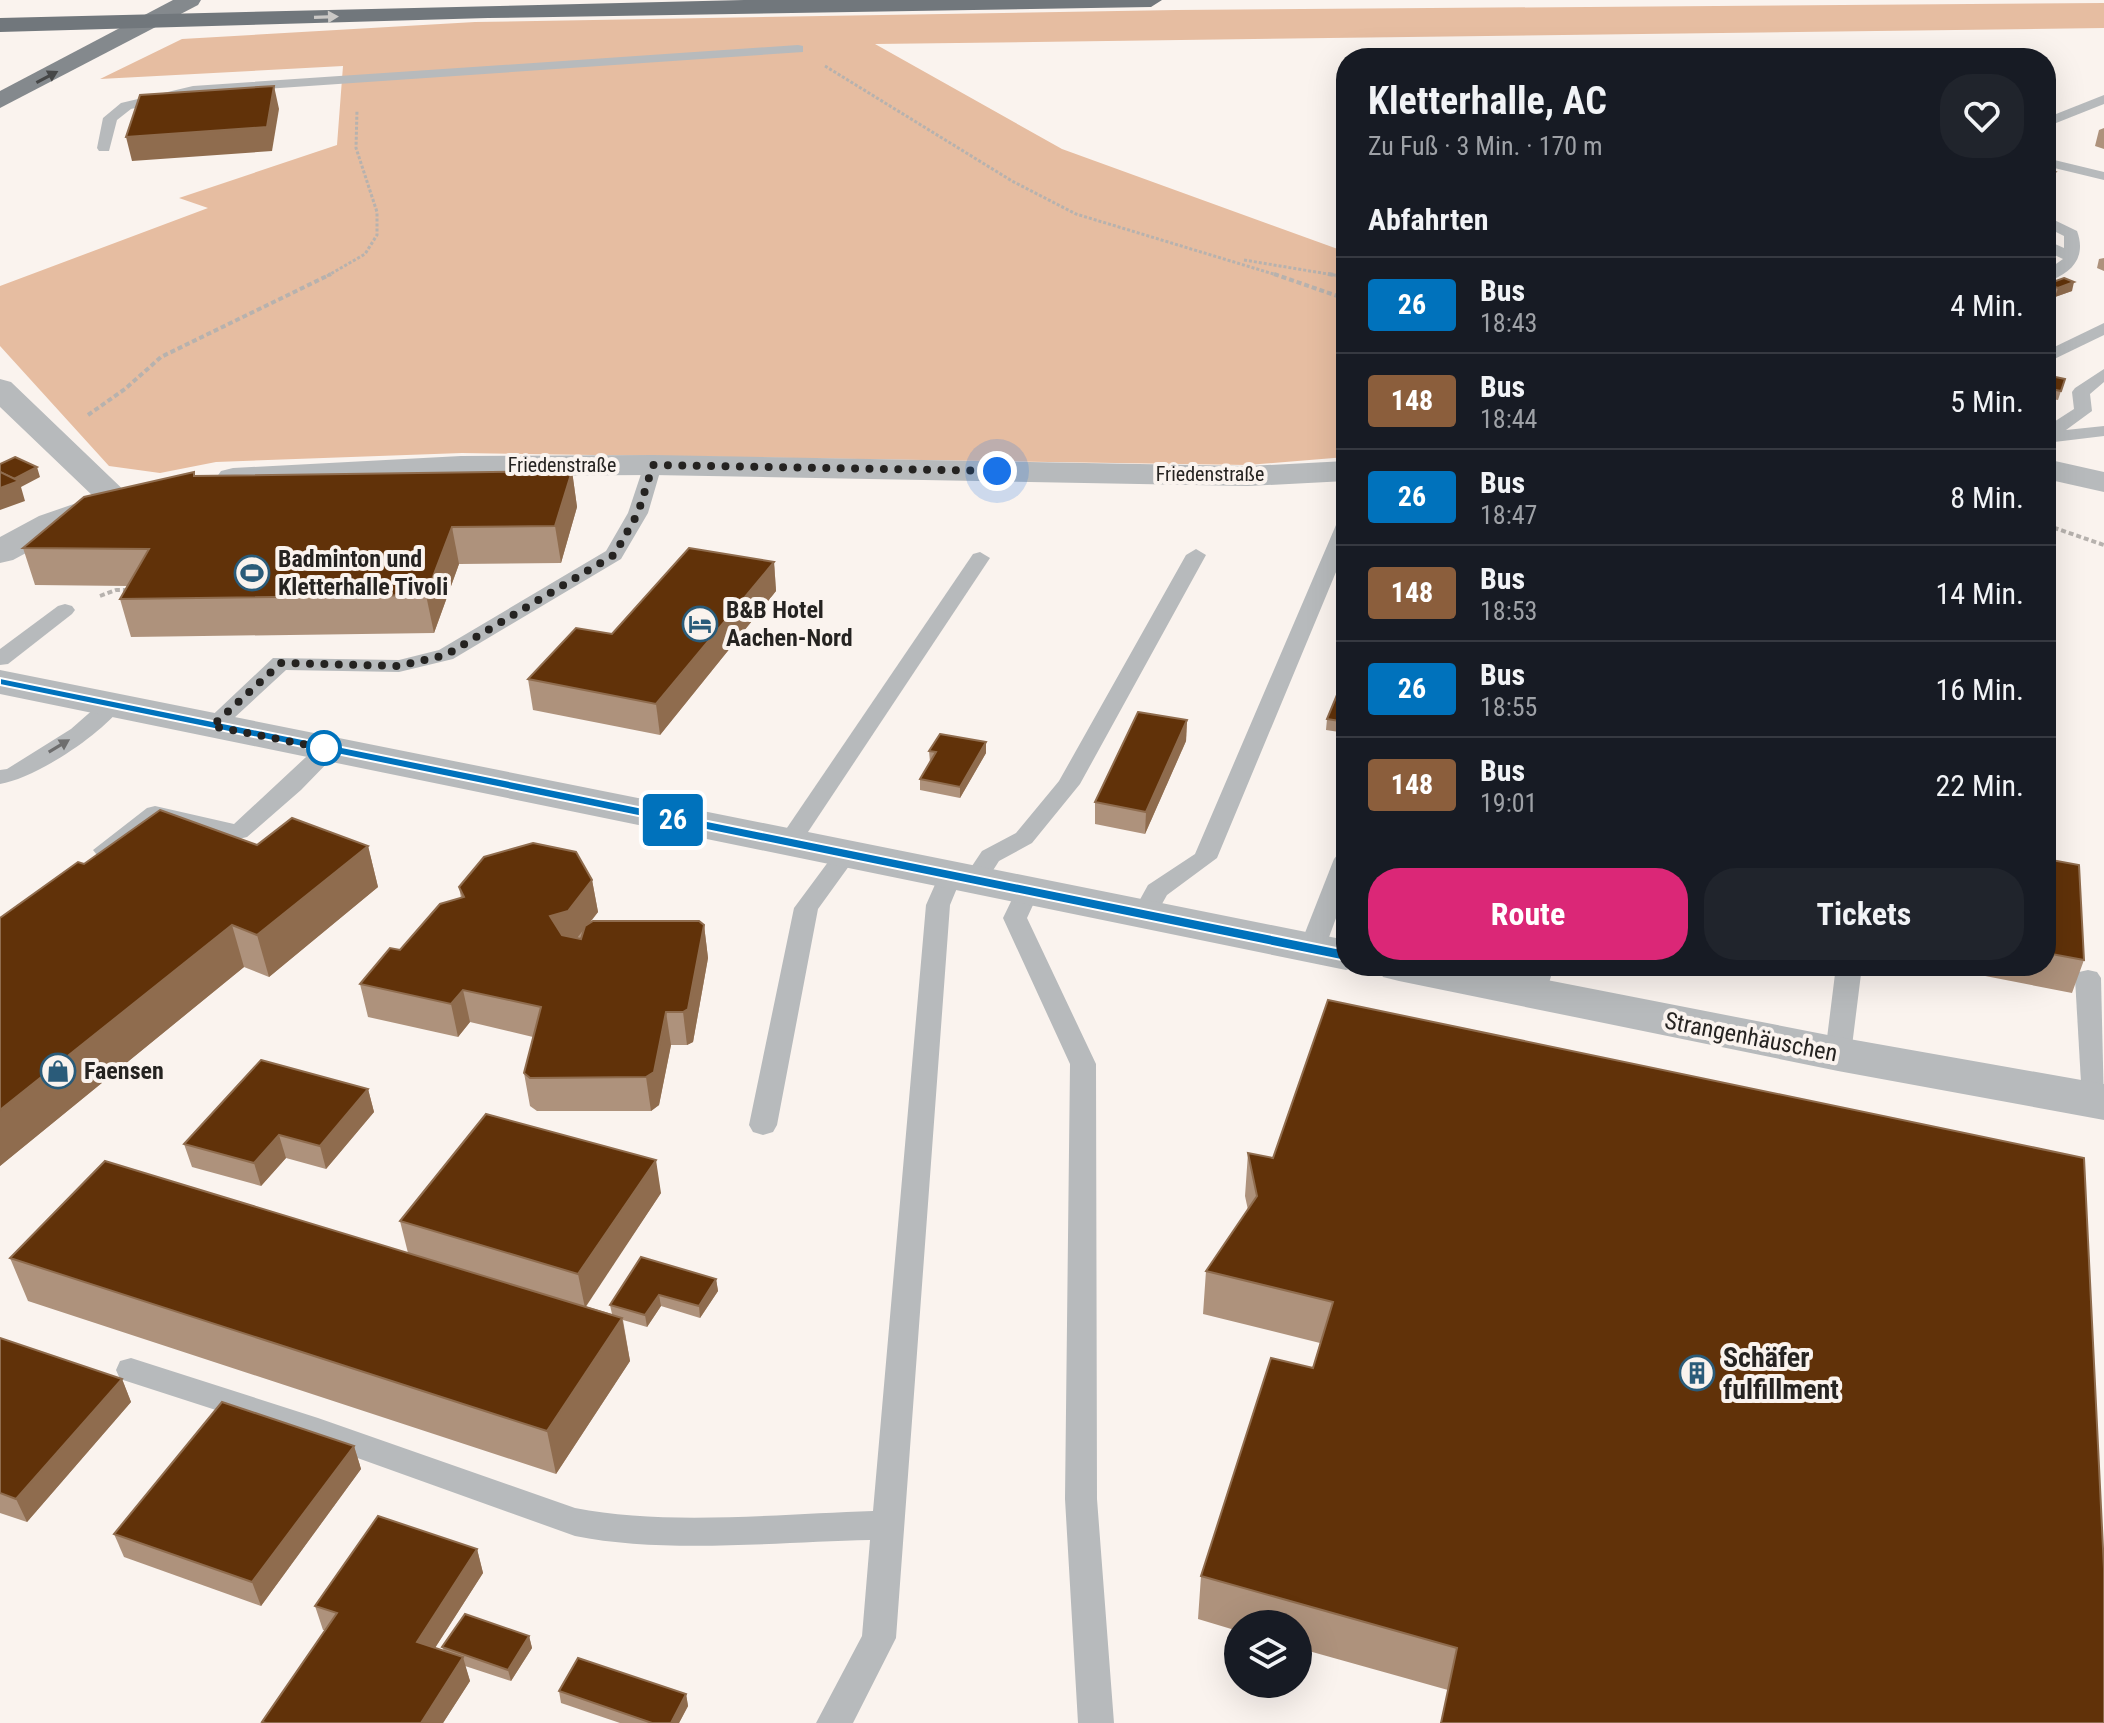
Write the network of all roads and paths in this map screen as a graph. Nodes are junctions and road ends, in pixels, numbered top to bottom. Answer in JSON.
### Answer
{"nodes":[{"id":1,"x":129,"y":0,"type":"edge"},
{"id":2,"x":190,"y":0,"type":"edge"},
{"id":3,"x":1151,"y":0,"type":"edge"},
{"id":4,"x":254,"y":10,"type":"edge"},
{"id":5,"x":1,"y":12,"type":"edge"},
{"id":6,"x":39,"y":47,"type":"dead end"},
{"id":7,"x":798,"y":49,"type":"joint"},
{"id":8,"x":2104,"y":99,"type":"edge"},
{"id":9,"x":0,"y":101,"type":"edge"},
{"id":10,"x":358,"y":106,"type":"dead end"},
{"id":11,"x":2056,"y":119,"type":"edge"},
{"id":12,"x":104,"y":148,"type":"dead end"},
{"id":13,"x":2056,"y":164,"type":"edge"},
{"id":14,"x":2104,"y":176,"type":"edge"},
{"id":15,"x":2056,"y":226,"type":"edge"},
{"id":16,"x":2056,"y":250,"type":"edge"},
{"id":17,"x":2072,"y":257,"type":"junction"},
{"id":18,"x":1231,"y":259,"type":"junction"},
{"id":19,"x":2056,"y":272,"type":"edge"},
{"id":20,"x":1336,"y":275,"type":"edge"},
{"id":21,"x":1336,"y":296,"type":"edge"},
{"id":22,"x":2104,"y":328,"type":"edge"},
{"id":23,"x":2056,"y":353,"type":"edge"},
{"id":24,"x":2104,"y":374,"type":"edge"},
{"id":25,"x":0,"y":389,"type":"edge"},
{"id":26,"x":2056,"y":430,"type":"edge"},
{"id":27,"x":2104,"y":431,"type":"edge"},
{"id":28,"x":2056,"y":436,"type":"edge"},
{"id":29,"x":54,"y":438,"type":"junction"},
{"id":30,"x":2104,"y":463,"type":"edge"},
{"id":31,"x":653,"y":465,"type":"junction"},
{"id":32,"x":2056,"y":471,"type":"edge"},
{"id":33,"x":1336,"y":472,"type":"edge"},
{"id":34,"x":2104,"y":482,"type":"edge"},
{"id":35,"x":201,"y":484,"type":"edge"},
{"id":36,"x":2056,"y":528,"type":"edge"},
{"id":37,"x":2104,"y":545,"type":"edge"},
{"id":38,"x":1336,"y":549,"type":"edge"},
{"id":39,"x":0,"y":552,"type":"edge"},
{"id":40,"x":1196,"y":555,"type":"dead end"},
{"id":41,"x":980,"y":558,"type":"dead end"},
{"id":42,"x":116,"y":590,"type":"edge"},
{"id":43,"x":141,"y":590,"type":"edge"},
{"id":44,"x":65,"y":610,"type":"dead end"},
{"id":45,"x":0,"y":659,"type":"edge"},
{"id":46,"x":0,"y":682,"type":"edge"},
{"id":47,"x":112,"y":705,"type":"junction"},
{"id":48,"x":212,"y":726,"type":"junction"},
{"id":49,"x":328,"y":749,"type":"junction"},
{"id":50,"x":4,"y":779,"type":"edge"},
{"id":51,"x":788,"y":844,"type":"junction"},
{"id":52,"x":845,"y":855,"type":"junction"},
{"id":53,"x":84,"y":866,"type":"edge"},
{"id":54,"x":962,"y":878,"type":"junction"},
{"id":55,"x":1027,"y":892,"type":"junction"},
{"id":56,"x":1144,"y":914,"type":"junction"},
{"id":57,"x":1336,"y":914,"type":"edge"},
{"id":58,"x":1329,"y":952,"type":"edge"},
{"id":59,"x":1498,"y":976,"type":"edge"},
{"id":60,"x":1848,"y":976,"type":"edge"},
{"id":61,"x":2088,"y":978,"type":"dead end"},
{"id":62,"x":1538,"y":980,"type":"edge"},
{"id":63,"x":1838,"y":1054,"type":"junction"},
{"id":64,"x":2100,"y":1101,"type":"edge"},
{"id":65,"x":763,"y":1125,"type":"dead end"},
{"id":66,"x":131,"y":1370,"type":"dead end"},
{"id":67,"x":889,"y":1525,"type":"junction"},
{"id":68,"x":834,"y":1723,"type":"edge"},
{"id":69,"x":1096,"y":1723,"type":"edge"}],
"edges":[{"from":1,"to":6,"type":"main road"},
{"from":9,"to":2,"type":"main road","one_way":true},
{"from":4,"to":3,"type":"highway","one_way":true},
{"from":4,"to":5,"type":"highway"},
{"from":4,"to":5,"type":"highway"},
{"from":7,"to":12,"type":"lane"},
{"from":7,"to":18,"type":"path"},
{"from":8,"to":11,"type":"lane"},
{"from":10,"to":29,"type":"path"},
{"from":13,"to":14,"type":"lane"},
{"from":15,"to":17,"type":"lane"},
{"from":16,"to":17,"type":"lane"},
{"from":17,"to":19,"type":"lane"},
{"from":18,"to":20,"type":"path"},
{"from":18,"to":21,"type":"path"},
{"from":22,"to":23,"type":"lane"},
{"from":24,"to":26,"type":"lane"},
{"from":25,"to":29,"type":"street"},
{"from":27,"to":28,"type":"lane"},
{"from":29,"to":39,"type":"street"},
{"from":30,"to":32,"type":"street"},
{"from":31,"to":33,"type":"street","name":"Friedenstraße"},
{"from":31,"to":35,"type":"street","name":"Friedenstraße"},
{"from":31,"to":48,"type":"lane"},
{"from":32,"to":34,"type":"street"},
{"from":36,"to":37,"type":"path"},
{"from":38,"to":56,"type":"lane"},
{"from":40,"to":54,"type":"lane"},
{"from":41,"to":51,"type":"lane"},
{"from":42,"to":43,"type":"path"},
{"from":44,"to":45,"type":"lane"},
{"from":46,"to":47,"type":"street"},
{"from":47,"to":48,"type":"street"},
{"from":50,"to":47,"type":"lane","one_way":true},
{"from":48,"to":49,"type":"street"},
{"from":49,"to":51,"type":"street"},
{"from":49,"to":53,"type":"lane"},
{"from":51,"to":52,"type":"street"},
{"from":52,"to":54,"type":"street"},
{"from":52,"to":65,"type":"lane"},
{"from":54,"to":55,"type":"street"},
{"from":54,"to":67,"type":"lane"},
{"from":55,"to":56,"type":"street"},
{"from":55,"to":69,"type":"lane"},
{"from":56,"to":58,"type":"street"},
{"from":57,"to":58,"type":"lane"},
{"from":59,"to":62,"type":"street","name":"Strangenhäuschen"},
{"from":60,"to":63,"type":"lane"},
{"from":61,"to":64,"type":"lane"},
{"from":62,"to":63,"type":"street","name":"Strangenhäuschen"},
{"from":63,"to":64,"type":"street","name":"Strangenhäuschen"},
{"from":66,"to":67,"type":"lane"},
{"from":67,"to":68,"type":"lane"}]}
